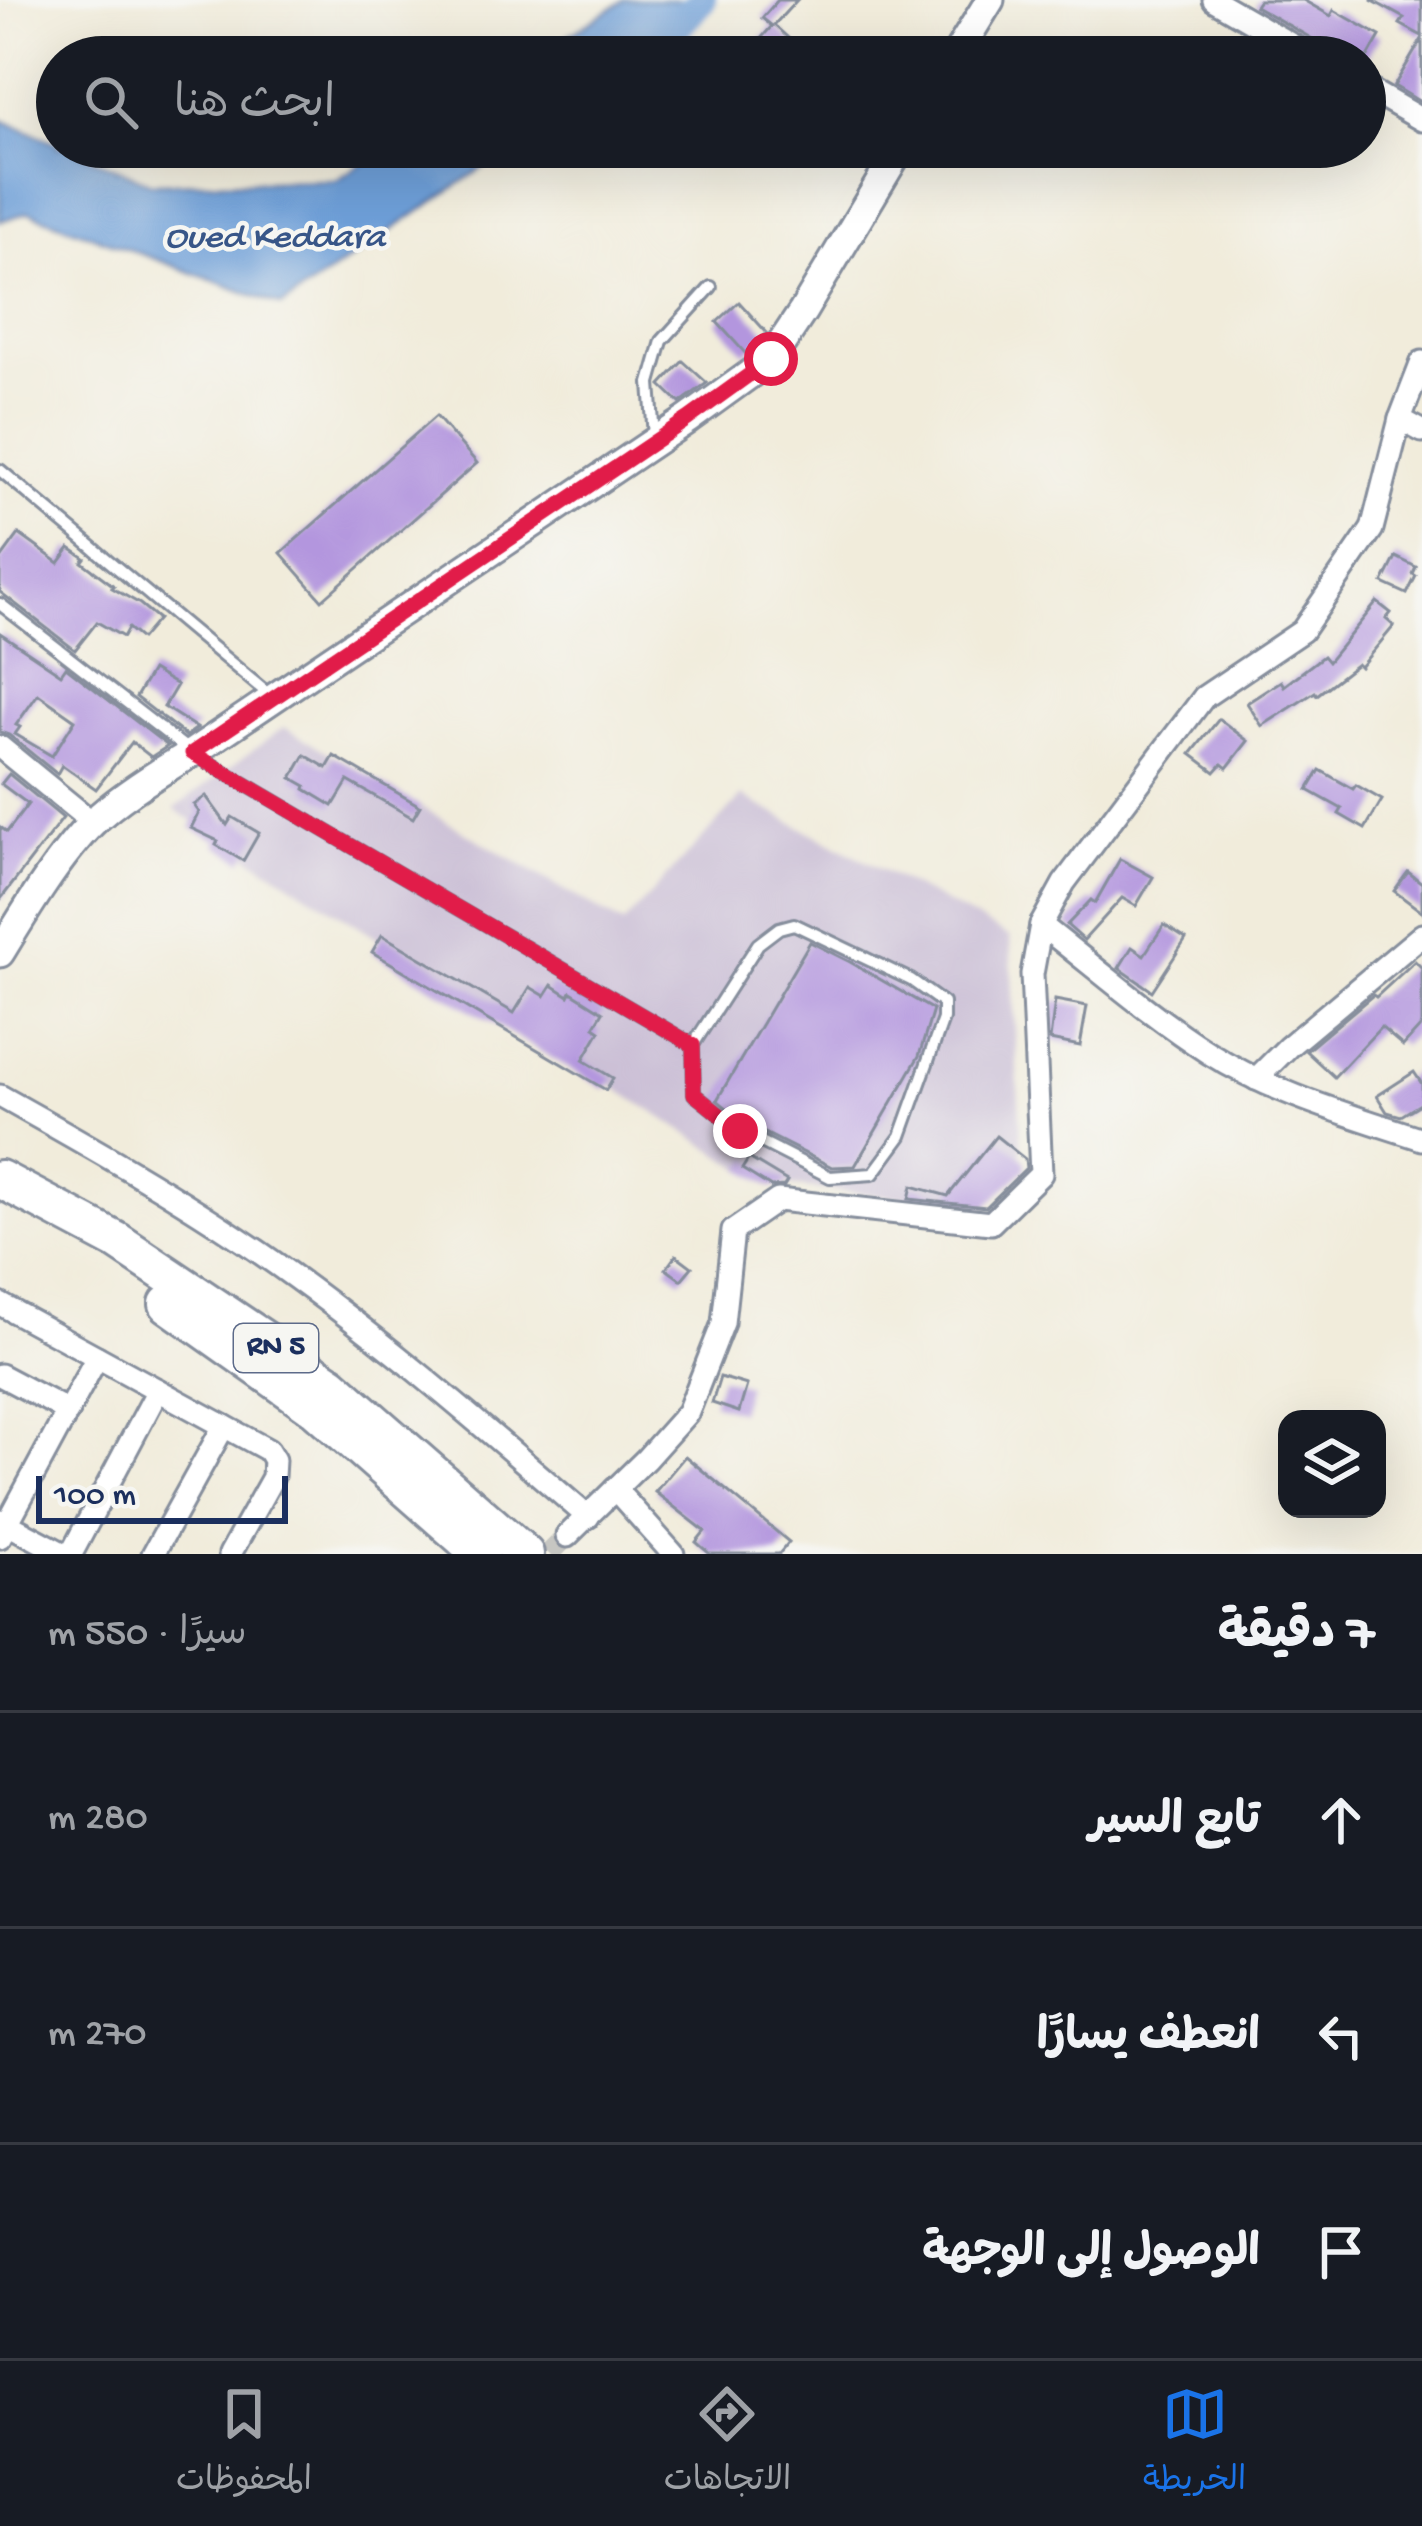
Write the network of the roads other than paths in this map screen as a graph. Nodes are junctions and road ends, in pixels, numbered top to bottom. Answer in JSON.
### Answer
{"nodes":[{"id":1,"x":990,"y":0,"type":"edge"},
{"id":2,"x":1214,"y":0,"type":"edge"},
{"id":3,"x":968,"y":36,"type":"edge"},
{"id":4,"x":1277,"y":36,"type":"edge"},
{"id":5,"x":1386,"y":99,"type":"edge"},
{"id":6,"x":1422,"y":120,"type":"edge"},
{"id":7,"x":888,"y":168,"type":"edge"},
{"id":8,"x":711,"y":287,"type":"dead end"},
{"id":9,"x":1422,"y":362,"type":"edge"},
{"id":10,"x":1400,"y":419,"type":"junction"},
{"id":11,"x":1422,"y":431,"type":"edge"},
{"id":12,"x":654,"y":442,"type":"junction"},
{"id":13,"x":0,"y":470,"type":"edge"},
{"id":14,"x":0,"y":604,"type":"edge"},
{"id":15,"x":273,"y":698,"type":"junction"},
{"id":16,"x":0,"y":747,"type":"edge"},
{"id":17,"x":192,"y":753,"type":"junction"},
{"id":18,"x":93,"y":823,"type":"junction"},
{"id":19,"x":9,"y":916,"type":"edge"},
{"id":20,"x":1041,"y":925,"type":"junction"},
{"id":21,"x":1422,"y":935,"type":"edge"},
{"id":22,"x":0,"y":953,"type":"edge"},
{"id":23,"x":693,"y":1045,"type":"junction"},
{"id":24,"x":1256,"y":1078,"type":"junction"},
{"id":25,"x":0,"y":1096,"type":"edge"},
{"id":26,"x":1422,"y":1139,"type":"edge"},
{"id":27,"x":0,"y":1179,"type":"edge"},
{"id":28,"x":0,"y":1204,"type":"edge"},
{"id":29,"x":0,"y":1304,"type":"edge"},
{"id":30,"x":97,"y":1357,"type":"junction"},
{"id":31,"x":0,"y":1375,"type":"edge"},
{"id":32,"x":158,"y":1390,"type":"junction"},
{"id":33,"x":68,"y":1411,"type":"junction"},
{"id":34,"x":224,"y":1426,"type":"junction"},
{"id":35,"x":615,"y":1490,"type":"junction"},
{"id":36,"x":588,"y":1516,"type":"junction"},
{"id":37,"x":2,"y":1527,"type":"edge"},
{"id":38,"x":567,"y":1536,"type":"tunnel mouth"},
{"id":39,"x":67,"y":1554,"type":"edge"},
{"id":40,"x":153,"y":1554,"type":"edge"},
{"id":41,"x":230,"y":1554,"type":"edge"},
{"id":42,"x":481,"y":1554,"type":"edge"},
{"id":43,"x":526,"y":1554,"type":"edge"},
{"id":44,"x":674,"y":1554,"type":"edge"}],
"edges":[{"from":1,"to":3,"type":"main road"},
{"from":2,"to":4,"type":"street"},
{"from":5,"to":6,"type":"street"},
{"from":7,"to":12,"type":"main road"},
{"from":8,"to":12,"type":"lane"},
{"from":9,"to":10,"type":"street"},
{"from":10,"to":11,"type":"street"},
{"from":10,"to":20,"type":"street"},
{"from":12,"to":15,"type":"main road"},
{"from":13,"to":15,"type":"lane"},
{"from":14,"to":17,"type":"lane"},
{"from":15,"to":17,"type":"main road"},
{"from":16,"to":18,"type":"street"},
{"from":17,"to":18,"type":"main road"},
{"from":17,"to":23,"type":"lane"},
{"from":18,"to":19,"type":"main road"},
{"from":19,"to":22,"type":"main road"},
{"from":20,"to":24,"type":"street"},
{"from":20,"to":35,"type":"street"},
{"from":21,"to":24,"type":"street"},
{"from":23,"to":23,"type":"lane"},
{"from":24,"to":26,"type":"street"},
{"from":25,"to":36,"type":"street"},
{"from":27,"to":43,"type":"highway","number":"RN 5"},
{"from":28,"to":42,"type":"highway","number":"RN 5"},
{"from":29,"to":30,"type":"street"},
{"from":30,"to":32,"type":"street"},
{"from":30,"to":33,"type":"street"},
{"from":31,"to":33,"type":"street"},
{"from":32,"to":34,"type":"street"},
{"from":32,"to":39,"type":"street"},
{"from":33,"to":37,"type":"street"},
{"from":34,"to":40,"type":"street"},
{"from":34,"to":41,"type":"street"},
{"from":35,"to":36,"type":"street"},
{"from":35,"to":44,"type":"street"},
{"from":36,"to":38,"type":"street"},
{"from":37,"to":39,"type":"street"}]}
